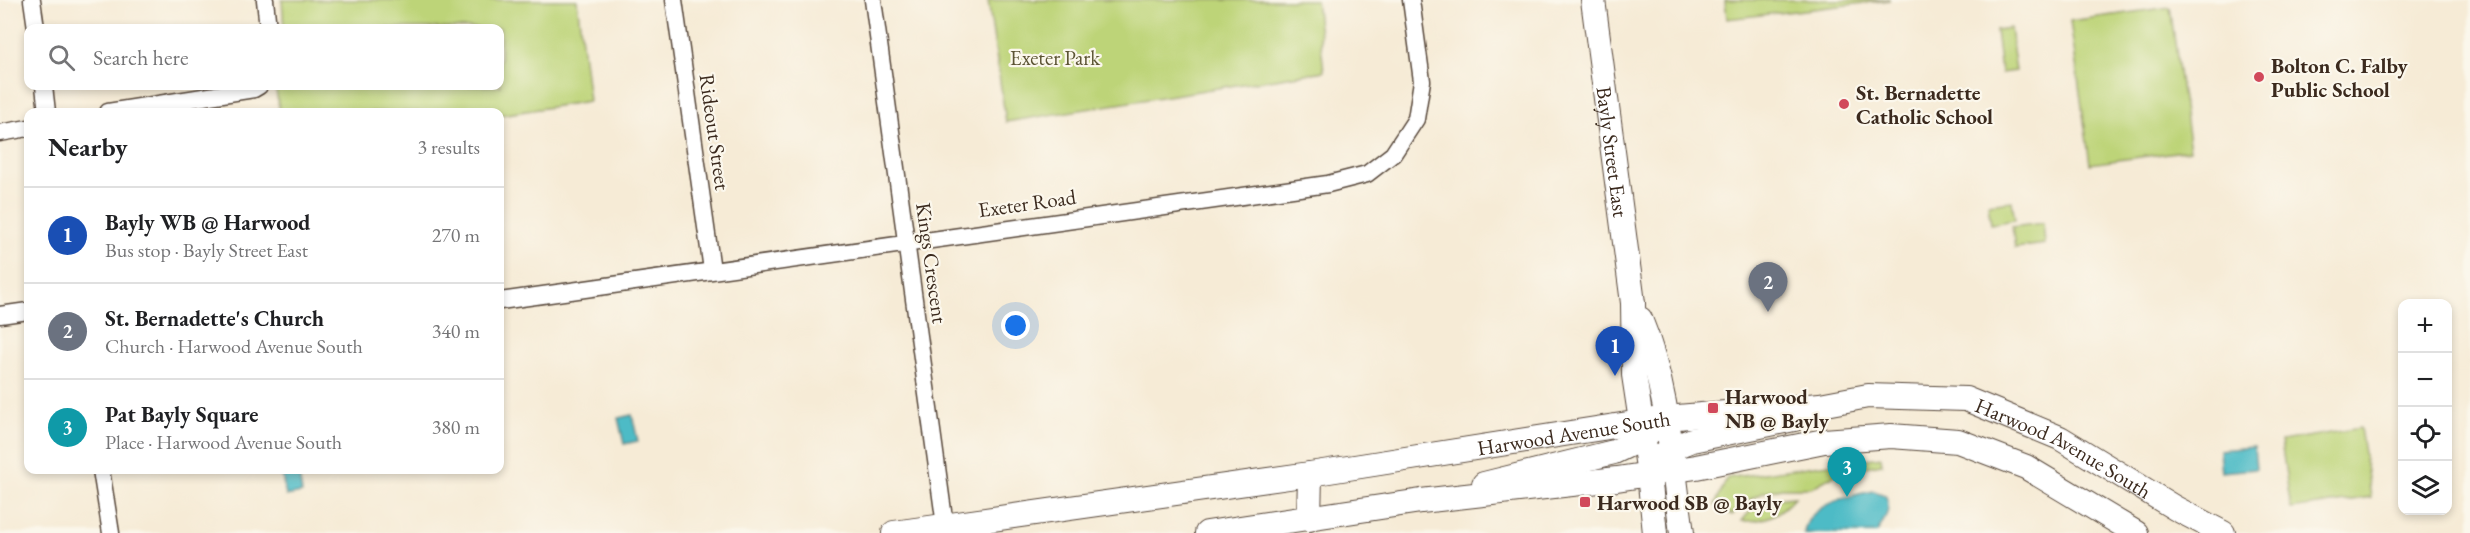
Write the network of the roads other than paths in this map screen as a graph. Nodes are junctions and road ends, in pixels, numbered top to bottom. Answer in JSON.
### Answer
{"nodes":[{"id":1,"x":32,"y":0,"type":"edge"},
{"id":2,"x":265,"y":0,"type":"edge"},
{"id":3,"x":674,"y":0,"type":"edge"},
{"id":4,"x":873,"y":0,"type":"edge"},
{"id":5,"x":1411,"y":0,"type":"edge"},
{"id":6,"x":1593,"y":0,"type":"edge"},
{"id":7,"x":35,"y":24,"type":"edge"},
{"id":8,"x":268,"y":24,"type":"edge"},
{"id":9,"x":44,"y":90,"type":"edge"},
{"id":10,"x":248,"y":90,"type":"edge"},
{"id":11,"x":47,"y":108,"type":"edge"},
{"id":12,"x":133,"y":108,"type":"edge"},
{"id":13,"x":24,"y":129,"type":"edge"},
{"id":14,"x":0,"y":133,"type":"edge"},
{"id":15,"x":906,"y":244,"type":"junction"},
{"id":16,"x":712,"y":270,"type":"junction"},
{"id":17,"x":504,"y":300,"type":"edge"},
{"id":18,"x":1633,"y":303,"type":"junction"},
{"id":19,"x":24,"y":312,"type":"edge"},
{"id":20,"x":0,"y":315,"type":"edge"},
{"id":21,"x":1820,"y":405,"type":"junction"},
{"id":22,"x":1666,"y":418,"type":"junction"},
{"id":23,"x":1642,"y":430,"type":"junction"},
{"id":24,"x":1672,"y":459,"type":"junction"},
{"id":25,"x":102,"y":474,"type":"edge"},
{"id":26,"x":1310,"y":474,"type":"junction"},
{"id":27,"x":1649,"y":474,"type":"junction"},
{"id":28,"x":1421,"y":501,"type":"junction"},
{"id":29,"x":1309,"y":519,"type":"junction"},
{"id":30,"x":945,"y":529,"type":"edge"},
{"id":31,"x":111,"y":533,"type":"edge"},
{"id":32,"x":894,"y":533,"type":"edge"},
{"id":33,"x":1207,"y":533,"type":"edge"},
{"id":34,"x":1655,"y":533,"type":"edge"},
{"id":35,"x":1682,"y":533,"type":"edge"},
{"id":36,"x":2136,"y":533,"type":"edge"},
{"id":37,"x":2223,"y":533,"type":"edge"}],
"edges":[{"from":1,"to":7,"type":"street"},
{"from":2,"to":8,"type":"street"},
{"from":3,"to":16,"type":"street","name":"Rideout Street"},
{"from":4,"to":15,"type":"street","name":"Kings Crescent"},
{"from":5,"to":15,"type":"street","name":"Exeter Road"},
{"from":6,"to":18,"type":"main road","name":"Bayly Street East"},
{"from":9,"to":11,"type":"street"},
{"from":10,"to":12,"type":"street"},
{"from":13,"to":14,"type":"street"},
{"from":15,"to":16,"type":"street","name":"Exeter Road"},
{"from":15,"to":30,"type":"street","name":"Kings Crescent"},
{"from":16,"to":17,"type":"street","name":"Exeter Road"},
{"from":18,"to":22,"type":"main road","name":"Bayly Street East"},
{"from":18,"to":23,"type":"main road","name":"Bayly Street East"},
{"from":19,"to":20,"type":"street"},
{"from":21,"to":22,"type":"main road","name":"Harwood Avenue South"},
{"from":21,"to":24,"type":"main road"},
{"from":21,"to":37,"type":"main road","name":"Harwood Avenue South"},
{"from":22,"to":23,"type":"main road","name":"Harwood Avenue South"},
{"from":22,"to":24,"type":"main road","name":"Bayly Street East"},
{"from":23,"to":26,"type":"main road","name":"Harwood Avenue South"},
{"from":23,"to":27,"type":"main road","name":"Bayly Street East"},
{"from":23,"to":28,"type":"main road"},
{"from":24,"to":27,"type":"main road"},
{"from":24,"to":35,"type":"main road","name":"Bayly Street East"},
{"from":24,"to":36,"type":"main road","name":"Harwood Avenue South"},
{"from":25,"to":31,"type":"street"},
{"from":26,"to":29,"type":"main road"},
{"from":26,"to":30,"type":"main road","name":"Harwood Avenue South"},
{"from":27,"to":28,"type":"main road"},
{"from":27,"to":34,"type":"main road","name":"Bayly Street East"},
{"from":28,"to":29,"type":"main road"},
{"from":29,"to":33,"type":"main road"},
{"from":30,"to":32,"type":"main road","name":"Harwood Avenue South"}]}
